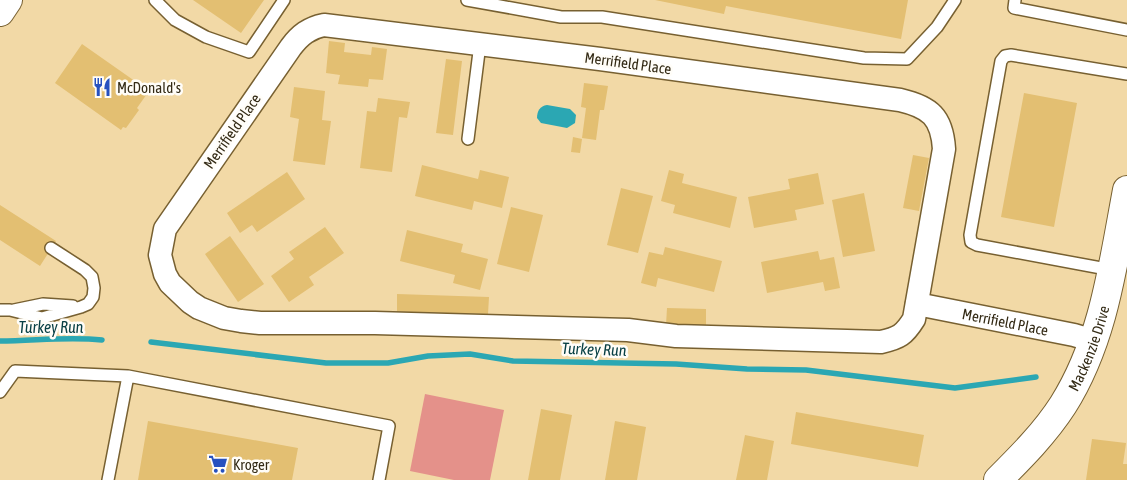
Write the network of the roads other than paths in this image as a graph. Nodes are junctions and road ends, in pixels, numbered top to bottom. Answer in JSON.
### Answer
{"nodes":[{"id":1,"x":8,"y":0,"type":"edge"},
{"id":2,"x":155,"y":0,"type":"edge"},
{"id":3,"x":284,"y":0,"type":"edge"},
{"id":4,"x":467,"y":0,"type":"edge"},
{"id":5,"x":956,"y":0,"type":"edge"},
{"id":6,"x":1015,"y":0,"type":"edge"},
{"id":7,"x":0,"y":12,"type":"edge"},
{"id":8,"x":1127,"y":30,"type":"edge"},
{"id":9,"x":480,"y":44,"type":"junction"},
{"id":10,"x":1127,"y":74,"type":"edge"},
{"id":11,"x":468,"y":139,"type":"dead end"},
{"id":12,"x":1127,"y":190,"type":"edge"},
{"id":13,"x":51,"y":248,"type":"dead end"},
{"id":14,"x":1112,"y":270,"type":"junction"},
{"id":15,"x":917,"y":304,"type":"junction"},
{"id":16,"x":5,"y":310,"type":"edge"},
{"id":17,"x":1094,"y":341,"type":"junction"},
{"id":18,"x":128,"y":376,"type":"junction"},
{"id":19,"x":0,"y":392,"type":"edge"},
{"id":20,"x":108,"y":480,"type":"edge"},
{"id":21,"x":379,"y":480,"type":"edge"},
{"id":22,"x":998,"y":480,"type":"edge"}],
"edges":[{"from":1,"to":7,"type":"street"},
{"from":2,"to":3,"type":"lane"},
{"from":4,"to":5,"type":"lane"},
{"from":6,"to":8,"type":"lane"},
{"from":9,"to":11,"type":"lane"},
{"from":9,"to":15,"type":"street","name":"Merrifield Place"},
{"from":9,"to":15,"type":"street","name":"Merrifield Place"},
{"from":10,"to":14,"type":"lane"},
{"from":12,"to":14,"type":"street","name":"Mackenzie Drive"},
{"from":13,"to":16,"type":"lane"},
{"from":14,"to":17,"type":"street","name":"Mackenzie Drive"},
{"from":15,"to":17,"type":"street","name":"Merrifield Place"},
{"from":17,"to":22,"type":"street","name":"Mackenzie Drive"},
{"from":18,"to":19,"type":"lane"},
{"from":18,"to":20,"type":"lane"},
{"from":18,"to":21,"type":"lane"}]}
